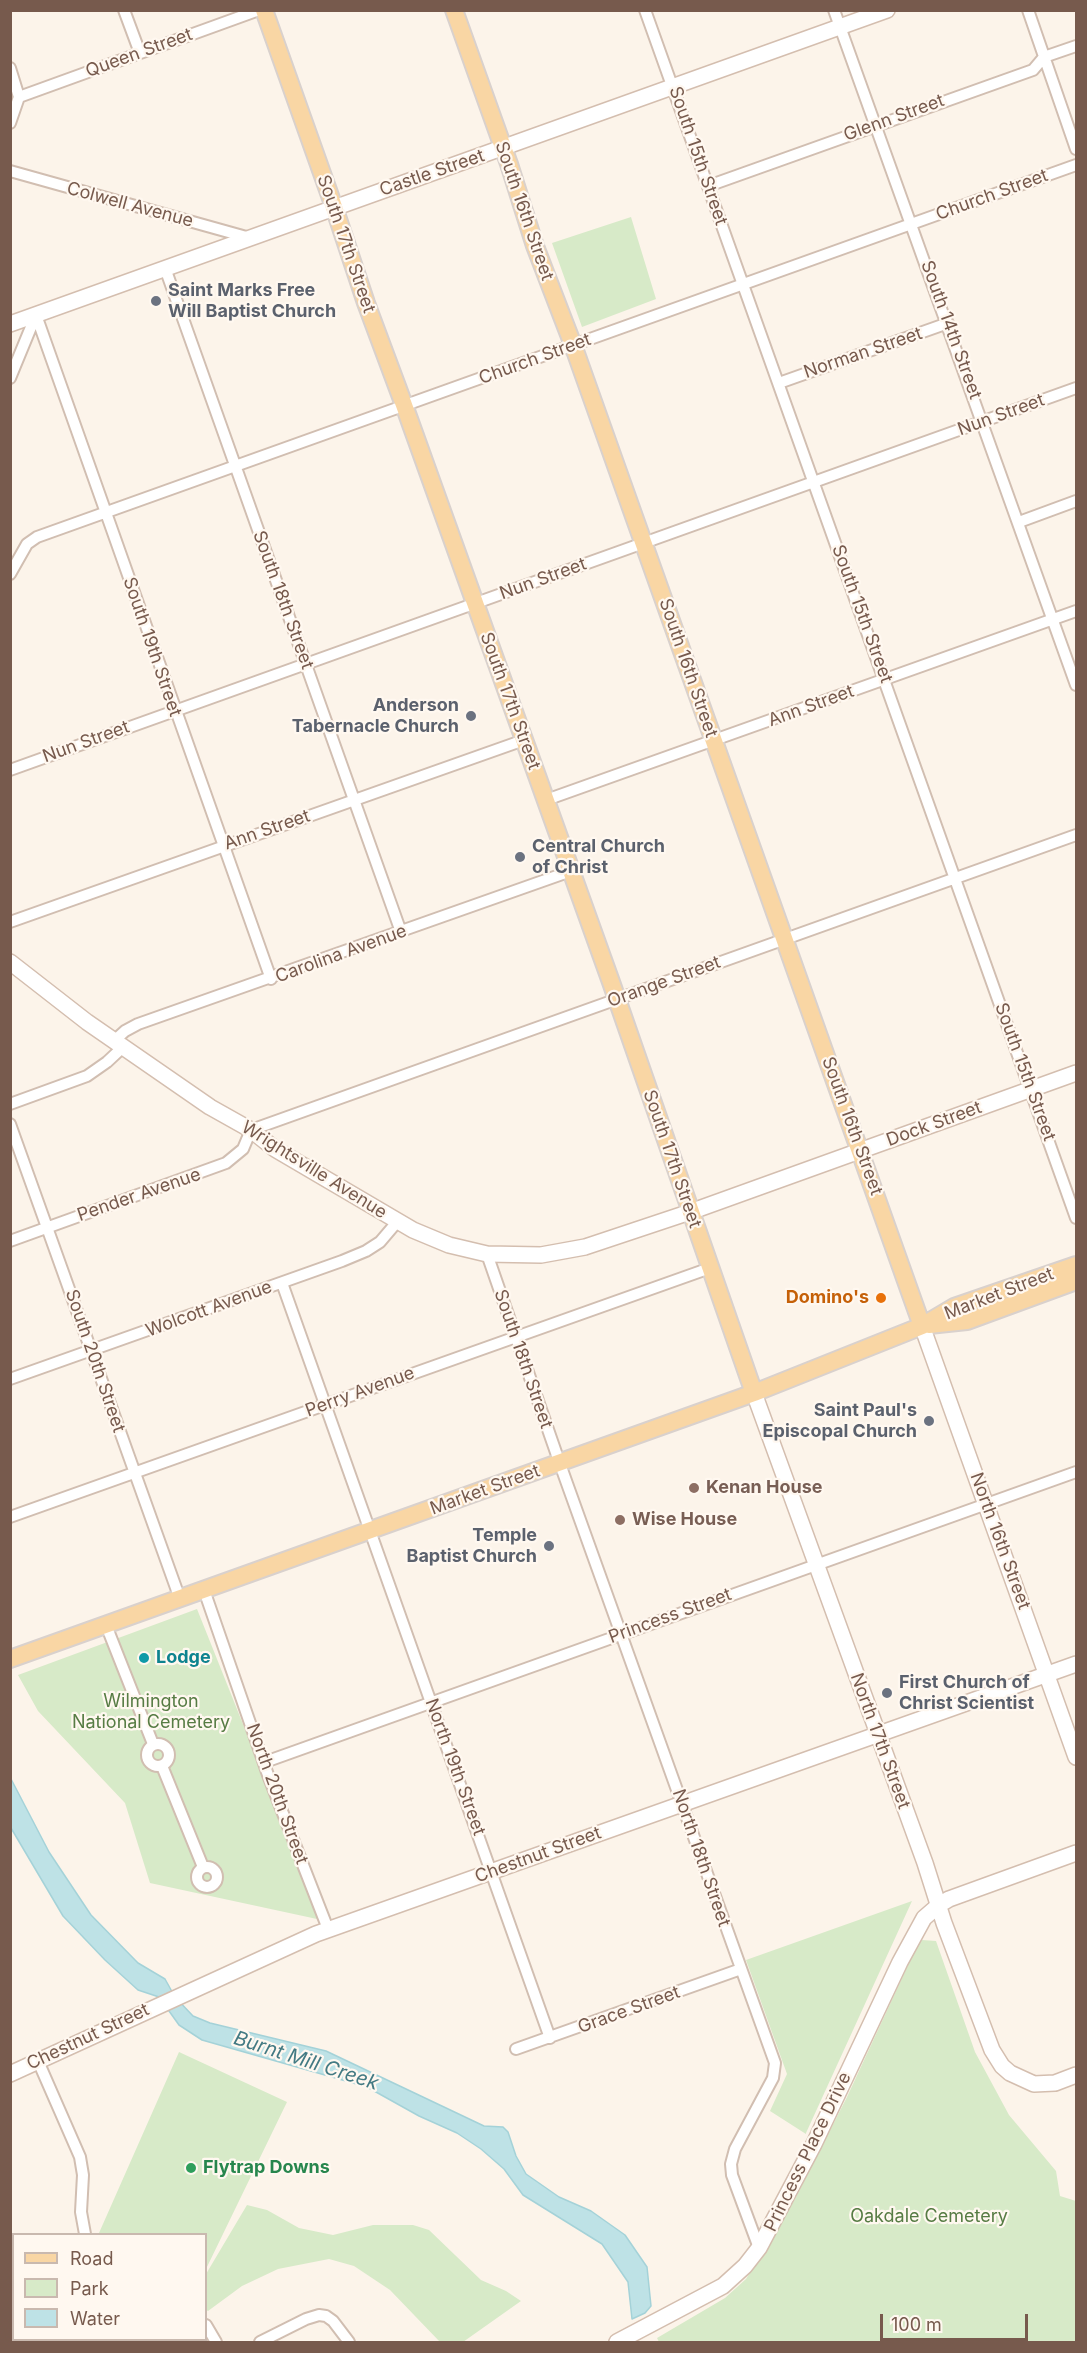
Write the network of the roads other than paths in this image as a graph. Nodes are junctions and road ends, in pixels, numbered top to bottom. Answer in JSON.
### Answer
{"nodes":[{"id":1,"x":124,"y":10,"type":"edge"},
{"id":2,"x":259,"y":10,"type":"edge"},
{"id":3,"x":264,"y":10,"type":"edge"},
{"id":4,"x":454,"y":10,"type":"edge"},
{"id":5,"x":645,"y":10,"type":"edge"},
{"id":6,"x":834,"y":10,"type":"edge"},
{"id":7,"x":887,"y":10,"type":"edge"},
{"id":8,"x":1028,"y":10,"type":"edge"},
{"id":9,"x":840,"y":27,"type":"junction"},
{"id":10,"x":1077,"y":46,"type":"edge"},
{"id":11,"x":140,"y":53,"type":"junction"},
{"id":12,"x":1044,"y":57,"type":"junction"},
{"id":13,"x":10,"y":68,"type":"edge"},
{"id":14,"x":673,"y":87,"type":"junction"},
{"id":15,"x":19,"y":97,"type":"junction"},
{"id":16,"x":10,"y":123,"type":"edge"},
{"id":17,"x":876,"y":124,"type":"junction"},
{"id":18,"x":503,"y":148,"type":"junction"},
{"id":19,"x":1077,"y":149,"type":"edge"},
{"id":20,"x":1077,"y":165,"type":"edge"},
{"id":21,"x":10,"y":171,"type":"edge"},
{"id":22,"x":708,"y":186,"type":"junction"},
{"id":23,"x":334,"y":207,"type":"junction"},
{"id":24,"x":912,"y":224,"type":"junction"},
{"id":25,"x":250,"y":238,"type":"junction"},
{"id":26,"x":165,"y":268,"type":"junction"},
{"id":27,"x":743,"y":284,"type":"junction"},
{"id":28,"x":36,"y":315,"type":"junction"},
{"id":29,"x":948,"y":323,"type":"junction"},
{"id":30,"x":10,"y":324,"type":"edge"},
{"id":31,"x":573,"y":345,"type":"junction"},
{"id":32,"x":10,"y":378,"type":"edge"},
{"id":33,"x":778,"y":383,"type":"junction"},
{"id":34,"x":1077,"y":388,"type":"edge"},
{"id":35,"x":404,"y":405,"type":"junction"},
{"id":36,"x":983,"y":422,"type":"junction"},
{"id":37,"x":236,"y":467,"type":"junction"},
{"id":38,"x":813,"y":480,"type":"junction"},
{"id":39,"x":1077,"y":501,"type":"edge"},
{"id":40,"x":105,"y":513,"type":"junction"},
{"id":41,"x":1019,"y":522,"type":"junction"},
{"id":42,"x":644,"y":542,"type":"junction"},
{"id":43,"x":10,"y":574,"type":"edge"},
{"id":44,"x":476,"y":603,"type":"junction"},
{"id":45,"x":1077,"y":611,"type":"edge"},
{"id":46,"x":1053,"y":619,"type":"junction"},
{"id":47,"x":306,"y":663,"type":"junction"},
{"id":48,"x":886,"y":679,"type":"junction"},
{"id":49,"x":1077,"y":685,"type":"edge"},
{"id":50,"x":175,"y":710,"type":"junction"},
{"id":51,"x":524,"y":741,"type":"junction"},
{"id":52,"x":714,"y":741,"type":"junction"},
{"id":53,"x":10,"y":770,"type":"edge"},
{"id":54,"x":355,"y":800,"type":"junction"},
{"id":55,"x":546,"y":800,"type":"junction"},
{"id":56,"x":1077,"y":835,"type":"edge"},
{"id":57,"x":223,"y":846,"type":"junction"},
{"id":58,"x":571,"y":871,"type":"junction"},
{"id":59,"x":955,"y":878,"type":"junction"},
{"id":60,"x":10,"y":922,"type":"edge"},
{"id":61,"x":401,"y":932,"type":"junction"},
{"id":62,"x":785,"y":939,"type":"junction"},
{"id":63,"x":10,"y":962,"type":"edge"},
{"id":64,"x":271,"y":979,"type":"junction"},
{"id":65,"x":617,"y":999,"type":"junction"},
{"id":66,"x":118,"y":1044,"type":"junction"},
{"id":67,"x":1077,"y":1073,"type":"edge"},
{"id":68,"x":1031,"y":1089,"type":"junction"},
{"id":69,"x":10,"y":1104,"type":"edge"},
{"id":70,"x":10,"y":1124,"type":"edge"},
{"id":71,"x":251,"y":1130,"type":"junction"},
{"id":72,"x":860,"y":1151,"type":"junction"},
{"id":73,"x":690,"y":1212,"type":"junction"},
{"id":74,"x":1077,"y":1218,"type":"edge"},
{"id":75,"x":397,"y":1222,"type":"junction"},
{"id":76,"x":48,"y":1228,"type":"junction"},
{"id":77,"x":10,"y":1241,"type":"edge"},
{"id":78,"x":487,"y":1254,"type":"junction"},
{"id":79,"x":1077,"y":1264,"type":"edge"},
{"id":80,"x":710,"y":1268,"type":"junction"},
{"id":81,"x":1077,"y":1281,"type":"edge"},
{"id":82,"x":282,"y":1283,"type":"junction"},
{"id":83,"x":922,"y":1326,"type":"junction"},
{"id":84,"x":516,"y":1337,"type":"junction"},
{"id":85,"x":91,"y":1350,"type":"junction"},
{"id":86,"x":10,"y":1379,"type":"edge"},
{"id":87,"x":754,"y":1392,"type":"junction"},
{"id":88,"x":325,"y":1404,"type":"junction"},
{"id":89,"x":560,"y":1464,"type":"junction"},
{"id":90,"x":135,"y":1472,"type":"junction"},
{"id":91,"x":1077,"y":1472,"type":"edge"},
{"id":92,"x":986,"y":1504,"type":"junction"},
{"id":93,"x":10,"y":1517,"type":"edge"},
{"id":94,"x":369,"y":1531,"type":"junction"},
{"id":95,"x":816,"y":1564,"type":"junction"},
{"id":96,"x":204,"y":1590,"type":"junction"},
{"id":97,"x":180,"y":1599,"type":"junction"},
{"id":98,"x":106,"y":1625,"type":"junction"},
{"id":99,"x":622,"y":1634,"type":"junction"},
{"id":100,"x":10,"y":1659,"type":"edge"},
{"id":101,"x":1077,"y":1664,"type":"edge"},
{"id":102,"x":1048,"y":1674,"type":"junction"},
{"id":103,"x":431,"y":1702,"type":"junction"},
{"id":104,"x":877,"y":1734,"type":"junction"},
{"id":105,"x":153,"y":1744,"type":"junction"},
{"id":106,"x":1077,"y":1756,"type":"edge"},
{"id":107,"x":265,"y":1762,"type":"junction"},
{"id":108,"x":162,"y":1766,"type":"junction"},
{"id":109,"x":682,"y":1803,"type":"junction"},
{"id":110,"x":1077,"y":1853,"type":"edge"},
{"id":111,"x":203,"y":1867,"type":"dead end"},
{"id":112,"x":492,"y":1871,"type":"junction"},
{"id":113,"x":939,"y":1905,"type":"junction"},
{"id":114,"x":328,"y":1929,"type":"junction"},
{"id":115,"x":741,"y":1970,"type":"junction"},
{"id":116,"x":550,"y":2038,"type":"junction"},
{"id":117,"x":516,"y":2049,"type":"dead end"},
{"id":118,"x":38,"y":2061,"type":"junction"},
{"id":119,"x":10,"y":2074,"type":"edge"},
{"id":120,"x":1077,"y":2075,"type":"edge"},
{"id":121,"x":85,"y":2233,"type":"edge"},
{"id":122,"x":759,"y":2248,"type":"junction"},
{"id":123,"x":207,"y":2327,"type":"edge"},
{"id":124,"x":216,"y":2343,"type":"edge"},
{"id":125,"x":260,"y":2343,"type":"edge"},
{"id":126,"x":349,"y":2343,"type":"edge"},
{"id":127,"x":616,"y":2343,"type":"edge"}],
"edges":[{"from":1,"to":11,"type":"street"},
{"from":2,"to":11,"type":"street","name":"Queen Street"},
{"from":3,"to":23,"type":"main road","name":"South 17th Street"},
{"from":4,"to":18,"type":"main road","name":"South 16th Street"},
{"from":5,"to":14,"type":"street","name":"South 15th Street"},
{"from":6,"to":9,"type":"street","name":"South 14th Street"},
{"from":7,"to":9,"type":"street","name":"Castle Street"},
{"from":8,"to":12,"type":"street"},
{"from":9,"to":14,"type":"street","name":"Castle Street"},
{"from":9,"to":17,"type":"street","name":"South 14th Street"},
{"from":10,"to":12,"type":"street","name":"Glenn Street"},
{"from":11,"to":15,"type":"street","name":"Queen Street"},
{"from":12,"to":17,"type":"street","name":"Glenn Street"},
{"from":12,"to":19,"type":"street"},
{"from":13,"to":15,"type":"street"},
{"from":14,"to":18,"type":"street","name":"Castle Street"},
{"from":14,"to":22,"type":"street","name":"South 15th Street"},
{"from":15,"to":16,"type":"street"},
{"from":17,"to":22,"type":"street","name":"Glenn Street"},
{"from":17,"to":24,"type":"street","name":"South 14th Street"},
{"from":18,"to":23,"type":"street","name":"Castle Street"},
{"from":18,"to":31,"type":"main road","name":"South 16th Street"},
{"from":20,"to":24,"type":"street","name":"Church Street"},
{"from":21,"to":25,"type":"street","name":"Colwell Avenue"},
{"from":22,"to":27,"type":"street","name":"South 15th Street"},
{"from":23,"to":25,"type":"street","name":"Castle Street"},
{"from":23,"to":35,"type":"main road","name":"South 17th Street"},
{"from":24,"to":27,"type":"street","name":"Church Street"},
{"from":24,"to":29,"type":"street","name":"South 14th Street"},
{"from":25,"to":26,"type":"street","name":"Castle Street"},
{"from":26,"to":28,"type":"street","name":"Castle Street"},
{"from":26,"to":37,"type":"street","name":"South 18th Street"},
{"from":27,"to":31,"type":"street","name":"Church Street"},
{"from":27,"to":33,"type":"street","name":"South 15th Street"},
{"from":28,"to":30,"type":"street","name":"Castle Street"},
{"from":28,"to":32,"type":"street"},
{"from":28,"to":40,"type":"street","name":"South 19th Street"},
{"from":29,"to":33,"type":"street","name":"Norman Street"},
{"from":29,"to":36,"type":"street","name":"South 14th Street"},
{"from":31,"to":35,"type":"street","name":"Church Street"},
{"from":31,"to":42,"type":"main road","name":"South 16th Street"},
{"from":33,"to":38,"type":"street","name":"South 15th Street"},
{"from":34,"to":36,"type":"street","name":"Nun Street"},
{"from":35,"to":37,"type":"street","name":"Church Street"},
{"from":35,"to":44,"type":"main road","name":"South 17th Street"},
{"from":36,"to":38,"type":"street","name":"Nun Street"},
{"from":36,"to":41,"type":"street","name":"South 14th Street"},
{"from":37,"to":40,"type":"street","name":"Church Street"},
{"from":37,"to":47,"type":"street","name":"South 18th Street"},
{"from":38,"to":42,"type":"street","name":"Nun Street"},
{"from":38,"to":48,"type":"street","name":"South 15th Street"},
{"from":39,"to":41,"type":"street"},
{"from":40,"to":43,"type":"street","name":"Church Street"},
{"from":40,"to":50,"type":"street","name":"South 19th Street"},
{"from":41,"to":46,"type":"street","name":"South 14th Street"},
{"from":42,"to":44,"type":"street","name":"Nun Street"},
{"from":42,"to":52,"type":"main road","name":"South 16th Street"},
{"from":44,"to":47,"type":"street","name":"Nun Street"},
{"from":44,"to":51,"type":"main road","name":"South 17th Street"},
{"from":45,"to":46,"type":"street","name":"Ann Street"},
{"from":46,"to":48,"type":"street","name":"Ann Street"},
{"from":46,"to":49,"type":"street","name":"South 14th Street"},
{"from":47,"to":50,"type":"street","name":"Nun Street"},
{"from":47,"to":54,"type":"street","name":"South 18th Street"},
{"from":48,"to":52,"type":"street","name":"Ann Street"},
{"from":48,"to":59,"type":"street","name":"South 15th Street"},
{"from":50,"to":53,"type":"street","name":"Nun Street"},
{"from":50,"to":57,"type":"street","name":"South 19th Street"},
{"from":51,"to":54,"type":"street","name":"Ann Street"},
{"from":51,"to":55,"type":"main road","name":"South 17th Street"},
{"from":52,"to":55,"type":"street","name":"Ann Street"},
{"from":52,"to":62,"type":"main road","name":"South 16th Street"},
{"from":54,"to":57,"type":"street","name":"Ann Street"},
{"from":54,"to":61,"type":"street","name":"South 18th Street"},
{"from":55,"to":58,"type":"main road","name":"South 17th Street"},
{"from":56,"to":59,"type":"street","name":"Orange Street"},
{"from":57,"to":60,"type":"street","name":"Ann Street"},
{"from":57,"to":64,"type":"street","name":"South 19th Street"},
{"from":58,"to":61,"type":"street","name":"Carolina Avenue"},
{"from":58,"to":65,"type":"main road","name":"South 17th Street"},
{"from":59,"to":62,"type":"street","name":"Orange Street"},
{"from":59,"to":68,"type":"street","name":"South 15th Street"},
{"from":61,"to":64,"type":"street","name":"Carolina Avenue"},
{"from":62,"to":65,"type":"street","name":"Orange Street"},
{"from":62,"to":72,"type":"main road","name":"South 16th Street"},
{"from":63,"to":66,"type":"street","name":"Wrightsville Avenue"},
{"from":64,"to":66,"type":"street","name":"Carolina Avenue"},
{"from":65,"to":71,"type":"street","name":"Orange Street"},
{"from":65,"to":73,"type":"main road","name":"South 17th Street"},
{"from":66,"to":69,"type":"street","name":"Carolina Avenue"},
{"from":66,"to":71,"type":"street","name":"Wrightsville Avenue"},
{"from":67,"to":68,"type":"street","name":"Dock Street"},
{"from":68,"to":72,"type":"street","name":"Dock Street"},
{"from":68,"to":74,"type":"street","name":"South 15th Street"},
{"from":70,"to":76,"type":"street","name":"South 20th Street"},
{"from":71,"to":75,"type":"street","name":"Wrightsville Avenue"},
{"from":71,"to":76,"type":"street","name":"Pender Avenue"},
{"from":72,"to":73,"type":"street","name":"Dock Street"},
{"from":72,"to":83,"type":"main road","name":"South 16th Street"},
{"from":73,"to":78,"type":"street","name":"Wrightsville Avenue"},
{"from":73,"to":80,"type":"main road","name":"South 17th Street"},
{"from":75,"to":78,"type":"street","name":"Wrightsville Avenue"},
{"from":75,"to":82,"type":"street","name":"Wolcott Avenue"},
{"from":76,"to":77,"type":"street","name":"Pender Avenue"},
{"from":76,"to":85,"type":"street","name":"South 20th Street"},
{"from":78,"to":84,"type":"street","name":"South 18th Street"},
{"from":79,"to":83,"type":"main road","name":"Market Street"},
{"from":80,"to":84,"type":"street","name":"Perry Avenue"},
{"from":80,"to":87,"type":"main road","name":"South 17th Street"},
{"from":81,"to":83,"type":"main road","name":"Market Street"},
{"from":82,"to":85,"type":"street","name":"Wolcott Avenue"},
{"from":82,"to":88,"type":"street"},
{"from":83,"to":87,"type":"main road","name":"Market Street"},
{"from":83,"to":92,"type":"street","name":"North 16th Street"},
{"from":84,"to":88,"type":"street","name":"Perry Avenue"},
{"from":84,"to":89,"type":"street","name":"South 18th Street"},
{"from":85,"to":86,"type":"street","name":"Wolcott Avenue"},
{"from":85,"to":90,"type":"street","name":"South 20th Street"},
{"from":87,"to":89,"type":"main road","name":"Market Street"},
{"from":87,"to":95,"type":"street","name":"North 17th Street"},
{"from":88,"to":90,"type":"street","name":"Perry Avenue"},
{"from":88,"to":94,"type":"street"},
{"from":89,"to":94,"type":"main road","name":"Market Street"},
{"from":89,"to":99,"type":"street","name":"North 18th Street"},
{"from":90,"to":93,"type":"street","name":"Perry Avenue"},
{"from":90,"to":97,"type":"street","name":"South 20th Street"},
{"from":91,"to":92,"type":"street","name":"Princess Street"},
{"from":92,"to":95,"type":"street","name":"Princess Street"},
{"from":92,"to":102,"type":"street","name":"North 16th Street"},
{"from":94,"to":96,"type":"main road","name":"Market Street"},
{"from":94,"to":103,"type":"street","name":"North 19th Street"},
{"from":95,"to":99,"type":"street","name":"Princess Street"},
{"from":95,"to":104,"type":"street","name":"North 17th Street"},
{"from":96,"to":97,"type":"main road","name":"Market Street"},
{"from":96,"to":107,"type":"street","name":"North 20th Street"},
{"from":97,"to":98,"type":"main road","name":"Market Street"},
{"from":98,"to":100,"type":"main road","name":"Market Street"},
{"from":98,"to":105,"type":"street"},
{"from":99,"to":103,"type":"street","name":"Princess Street"},
{"from":99,"to":109,"type":"street","name":"North 18th Street"},
{"from":101,"to":102,"type":"street","name":"Chestnut Street"},
{"from":102,"to":104,"type":"street","name":"Chestnut Street"},
{"from":102,"to":106,"type":"street","name":"North 16th Street"},
{"from":103,"to":107,"type":"street","name":"Princess Street"},
{"from":103,"to":112,"type":"street","name":"North 19th Street"},
{"from":104,"to":109,"type":"street","name":"Chestnut Street"},
{"from":104,"to":113,"type":"street","name":"North 17th Street"},
{"from":105,"to":108,"type":"street"},
{"from":105,"to":108,"type":"street"},
{"from":107,"to":114,"type":"street","name":"North 20th Street"},
{"from":108,"to":111,"type":"street"},
{"from":109,"to":112,"type":"street","name":"Chestnut Street"},
{"from":109,"to":115,"type":"street","name":"North 18th Street"},
{"from":110,"to":113,"type":"street"},
{"from":112,"to":114,"type":"street","name":"Chestnut Street"},
{"from":112,"to":116,"type":"street","name":"North 19th Street"},
{"from":113,"to":120,"type":"street","name":"North 17th Street"},
{"from":113,"to":122,"type":"street","name":"Princess Place Drive"},
{"from":114,"to":118,"type":"street","name":"Chestnut Street"},
{"from":115,"to":116,"type":"street","name":"Grace Street"},
{"from":115,"to":122,"type":"street","name":"North 18th Street"},
{"from":116,"to":117,"type":"street","name":"Grace Street"},
{"from":118,"to":119,"type":"street","name":"Chestnut Street"},
{"from":118,"to":121,"type":"street"},
{"from":122,"to":127,"type":"street","name":"Princess Place Drive"},
{"from":123,"to":124,"type":"street"},
{"from":125,"to":126,"type":"street"}]}
